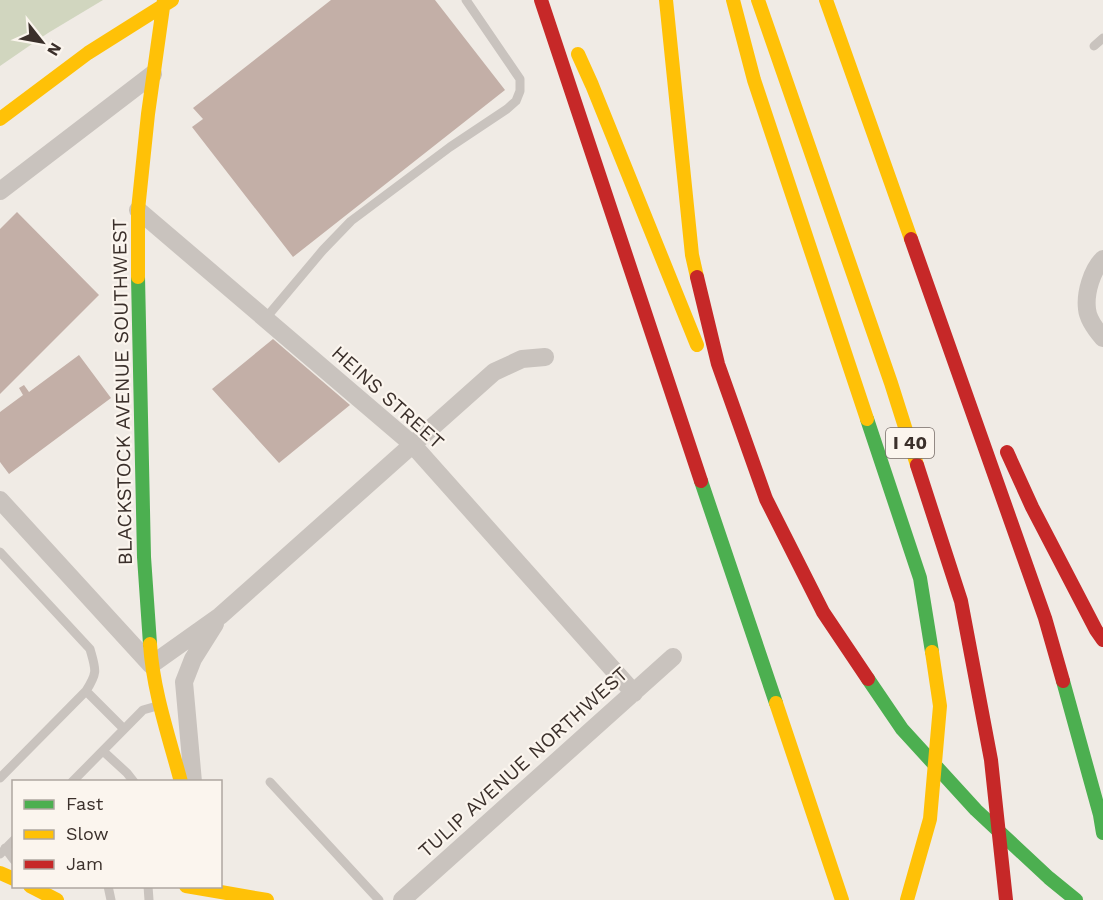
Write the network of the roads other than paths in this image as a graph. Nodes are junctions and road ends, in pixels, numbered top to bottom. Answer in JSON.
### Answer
{"nodes":[{"id":1,"x":164,"y":0,"type":"edge"},
{"id":2,"x":172,"y":0,"type":"edge"},
{"id":3,"x":466,"y":0,"type":"edge"},
{"id":4,"x":541,"y":0,"type":"edge"},
{"id":5,"x":549,"y":0,"type":"edge"},
{"id":6,"x":666,"y":0,"type":"edge"},
{"id":7,"x":733,"y":0,"type":"edge"},
{"id":8,"x":758,"y":0,"type":"edge"},
{"id":9,"x":826,"y":0,"type":"edge"},
{"id":10,"x":559,"y":17,"type":"dead end"},
{"id":11,"x":1103,"y":38,"type":"edge"},
{"id":12,"x":574,"y":45,"type":"dead end"},
{"id":13,"x":1094,"y":46,"type":"dead end"},
{"id":14,"x":153,"y":74,"type":"junction"},
{"id":15,"x":0,"y":119,"type":"edge"},
{"id":16,"x":0,"y":191,"type":"edge"},
{"id":17,"x":138,"y":210,"type":"junction"},
{"id":18,"x":902,"y":217,"type":"junction"},
{"id":19,"x":1103,"y":259,"type":"edge"},
{"id":20,"x":266,"y":319,"type":"junction"},
{"id":21,"x":1098,"y":333,"type":"edge"},
{"id":22,"x":545,"y":357,"type":"dead end"},
{"id":23,"x":974,"y":378,"type":"dead end"},
{"id":24,"x":1003,"y":443,"type":"dead end"},
{"id":25,"x":412,"y":444,"type":"junction"},
{"id":26,"x":766,"y":499,"type":"junction"},
{"id":27,"x":0,"y":500,"type":"edge"},
{"id":28,"x":0,"y":552,"type":"edge"},
{"id":29,"x":220,"y":616,"type":"junction"},
{"id":30,"x":1103,"y":640,"type":"edge"},
{"id":31,"x":673,"y":657,"type":"dead end"},
{"id":32,"x":151,"y":665,"type":"junction"},
{"id":33,"x":86,"y":691,"type":"junction"},
{"id":34,"x":634,"y":693,"type":"junction"},
{"id":35,"x":160,"y":705,"type":"junction"},
{"id":36,"x":124,"y":729,"type":"junction"},
{"id":37,"x":103,"y":751,"type":"junction"},
{"id":38,"x":0,"y":778,"type":"edge"},
{"id":39,"x":74,"y":780,"type":"edge"},
{"id":40,"x":132,"y":780,"type":"edge"},
{"id":41,"x":180,"y":780,"type":"edge"},
{"id":42,"x":193,"y":780,"type":"edge"},
{"id":43,"x":270,"y":782,"type":"dead end"},
{"id":44,"x":1103,"y":833,"type":"edge"},
{"id":45,"x":198,"y":888,"type":"edge"},
{"id":46,"x":25,"y":889,"type":"edge"},
{"id":47,"x":57,"y":900,"type":"edge"},
{"id":48,"x":267,"y":900,"type":"edge"},
{"id":49,"x":379,"y":900,"type":"edge"},
{"id":50,"x":402,"y":900,"type":"edge"},
{"id":51,"x":842,"y":900,"type":"edge"},
{"id":52,"x":907,"y":900,"type":"edge"},
{"id":53,"x":1006,"y":900,"type":"edge"},
{"id":54,"x":1076,"y":900,"type":"edge"}],
"edges":[{"from":1,"to":14,"type":"main road","name":"BLACKSTOCK AVENUE SOUTHWEST"},
{"from":2,"to":15,"type":"main road"},
{"from":3,"to":20,"type":"lane"},
{"from":4,"to":51,"type":"main road"},
{"from":5,"to":10,"type":"main road"},
{"from":6,"to":26,"type":"main road"},
{"from":7,"to":52,"type":"main road"},
{"from":8,"to":53,"type":"main road","number":"I 40"},
{"from":9,"to":18,"type":"main road"},
{"from":11,"to":13,"type":"lane"},
{"from":12,"to":26,"type":"main road"},
{"from":14,"to":16,"type":"street"},
{"from":14,"to":17,"type":"main road","name":"BLACKSTOCK AVENUE SOUTHWEST"},
{"from":17,"to":20,"type":"street","name":"HEINS STREET"},
{"from":17,"to":32,"type":"main road","name":"BLACKSTOCK AVENUE SOUTHWEST"},
{"from":18,"to":23,"type":"main road"},
{"from":18,"to":44,"type":"main road"},
{"from":19,"to":21,"type":"street"},
{"from":20,"to":25,"type":"street","name":"HEINS STREET"},
{"from":22,"to":25,"type":"street"},
{"from":24,"to":30,"type":"main road"},
{"from":25,"to":29,"type":"street"},
{"from":25,"to":34,"type":"street","name":"HEINS STREET"},
{"from":26,"to":54,"type":"main road"},
{"from":27,"to":32,"type":"street"},
{"from":28,"to":33,"type":"lane"},
{"from":29,"to":32,"type":"street"},
{"from":29,"to":42,"type":"street"},
{"from":31,"to":34,"type":"street","name":"TULIP AVENUE NORTHWEST"},
{"from":32,"to":35,"type":"main road","name":"BLACKSTOCK AVENUE SOUTHWEST"},
{"from":33,"to":36,"type":"lane"},
{"from":33,"to":38,"type":"lane"},
{"from":34,"to":50,"type":"street","name":"TULIP AVENUE NORTHWEST"},
{"from":35,"to":36,"type":"lane"},
{"from":35,"to":41,"type":"main road","name":"BLACKSTOCK AVENUE SOUTHWEST"},
{"from":36,"to":37,"type":"lane"},
{"from":37,"to":39,"type":"lane"},
{"from":37,"to":40,"type":"lane"},
{"from":43,"to":49,"type":"lane"},
{"from":45,"to":48,"type":"main road"},
{"from":46,"to":47,"type":"main road"}]}
